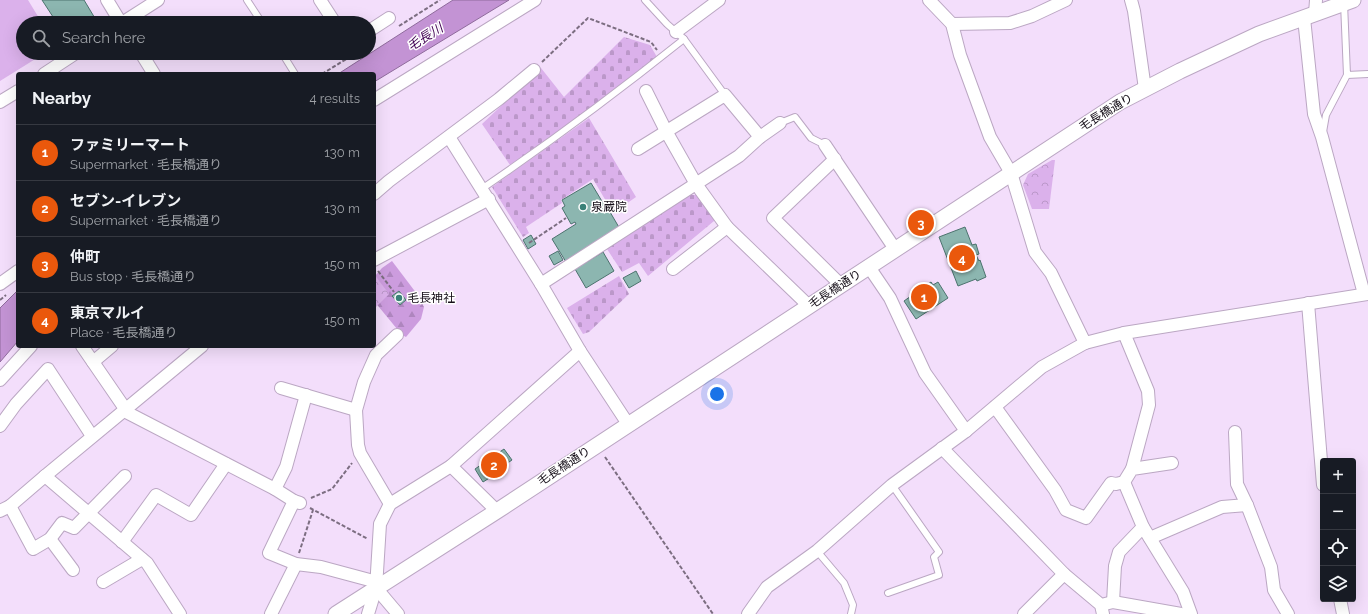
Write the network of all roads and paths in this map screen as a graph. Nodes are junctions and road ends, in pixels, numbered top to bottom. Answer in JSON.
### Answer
{"nodes":[{"id":1,"x":107,"y":0,"type":"edge"},
{"id":2,"x":158,"y":0,"type":"edge"},
{"id":3,"x":247,"y":0,"type":"edge"},
{"id":4,"x":320,"y":0,"type":"edge"},
{"id":5,"x":440,"y":0,"type":"edge"},
{"id":6,"x":535,"y":0,"type":"edge"},
{"id":7,"x":645,"y":0,"type":"edge"},
{"id":8,"x":719,"y":0,"type":"edge"},
{"id":9,"x":929,"y":0,"type":"edge"},
{"id":10,"x":1066,"y":0,"type":"edge"},
{"id":11,"x":1130,"y":0,"type":"edge"},
{"id":12,"x":1348,"y":2,"type":"edge"},
{"id":13,"x":1312,"y":10,"type":"edge"},
{"id":14,"x":117,"y":16,"type":"edge"},
{"id":15,"x":133,"y":16,"type":"edge"},
{"id":16,"x":257,"y":16,"type":"edge"},
{"id":17,"x":330,"y":16,"type":"edge"},
{"id":18,"x":392,"y":23,"type":"joint"},
{"id":19,"x":952,"y":24,"type":"junction"},
{"id":20,"x":376,"y":29,"type":"edge"},
{"id":21,"x":680,"y":35,"type":"junction"},
{"id":22,"x":662,"y":56,"type":"junction"},
{"id":23,"x":65,"y":60,"type":"edge"},
{"id":24,"x":145,"y":60,"type":"edge"},
{"id":25,"x":286,"y":60,"type":"edge"},
{"id":26,"x":345,"y":60,"type":"edge"},
{"id":27,"x":534,"y":70,"type":"joint"},
{"id":28,"x":47,"y":72,"type":"edge"},
{"id":29,"x":153,"y":72,"type":"edge"},
{"id":30,"x":294,"y":72,"type":"edge"},
{"id":31,"x":325,"y":72,"type":"edge"},
{"id":32,"x":1368,"y":74,"type":"edge"},
{"id":33,"x":1346,"y":75,"type":"junction"},
{"id":34,"x":1145,"y":89,"type":"junction"},
{"id":35,"x":646,"y":91,"type":"dead end"},
{"id":36,"x":16,"y":92,"type":"edge"},
{"id":37,"x":725,"y":95,"type":"junction"},
{"id":38,"x":376,"y":99,"type":"edge"},
{"id":39,"x":0,"y":102,"type":"edge"},
{"id":40,"x":780,"y":123,"type":"joint"},
{"id":41,"x":666,"y":131,"type":"junction"},
{"id":42,"x":1322,"y":136,"type":"junction"},
{"id":43,"x":449,"y":137,"type":"junction"},
{"id":44,"x":760,"y":137,"type":"junction"},
{"id":45,"x":825,"y":145,"type":"joint"},
{"id":46,"x":638,"y":149,"type":"dead end"},
{"id":47,"x":835,"y":159,"type":"junction"},
{"id":48,"x":1010,"y":173,"type":"junction"},
{"id":49,"x":696,"y":184,"type":"junction"},
{"id":50,"x":376,"y":192,"type":"edge"},
{"id":51,"x":486,"y":194,"type":"junction"},
{"id":52,"x":566,"y":218,"type":"dead end"},
{"id":53,"x":728,"y":227,"type":"junction"},
{"id":54,"x":524,"y":246,"type":"dead end"},
{"id":55,"x":895,"y":249,"type":"junction"},
{"id":56,"x":376,"y":266,"type":"edge"},
{"id":57,"x":869,"y":267,"type":"junction"},
{"id":58,"x":673,"y":269,"type":"dead end"},
{"id":59,"x":16,"y":272,"type":"edge"},
{"id":60,"x":0,"y":284,"type":"edge"},
{"id":61,"x":542,"y":284,"type":"junction"},
{"id":62,"x":841,"y":285,"type":"junction"},
{"id":63,"x":394,"y":292,"type":"dead end"},
{"id":64,"x":1366,"y":294,"type":"edge"},
{"id":65,"x":1308,"y":303,"type":"junction"},
{"id":66,"x":809,"y":306,"type":"junction"},
{"id":67,"x":1124,"y":333,"type":"junction"},
{"id":68,"x":396,"y":335,"type":"dead end"},
{"id":69,"x":1085,"y":343,"type":"junction"},
{"id":70,"x":29,"y":348,"type":"edge"},
{"id":71,"x":83,"y":348,"type":"edge"},
{"id":72,"x":110,"y":348,"type":"edge"},
{"id":73,"x":200,"y":348,"type":"edge"},
{"id":74,"x":580,"y":351,"type":"junction"},
{"id":75,"x":93,"y":362,"type":"junction"},
{"id":76,"x":0,"y":380,"type":"edge"},
{"id":77,"x":281,"y":388,"type":"dead end"},
{"id":78,"x":306,"y":395,"type":"junction"},
{"id":79,"x":995,"y":407,"type":"junction"},
{"id":80,"x":125,"y":409,"type":"junction"},
{"id":81,"x":356,"y":410,"type":"junction"},
{"id":82,"x":628,"y":424,"type":"junction"},
{"id":83,"x":0,"y":426,"type":"edge"},
{"id":84,"x":966,"y":431,"type":"junction"},
{"id":85,"x":1235,"y":432,"type":"dead end"},
{"id":86,"x":92,"y":436,"type":"junction"},
{"id":87,"x":596,"y":445,"type":"junction"},
{"id":88,"x":942,"y":448,"type":"junction"},
{"id":89,"x":360,"y":453,"type":"junction"},
{"id":90,"x":1321,"y":458,"type":"edge"},
{"id":91,"x":1172,"y":463,"type":"dead end"},
{"id":92,"x":226,"y":464,"type":"junction"},
{"id":93,"x":451,"y":466,"type":"junction"},
{"id":94,"x":1132,"y":469,"type":"junction"},
{"id":95,"x":45,"y":476,"type":"junction"},
{"id":96,"x":125,"y":476,"type":"dead end"},
{"id":97,"x":1124,"y":482,"type":"junction"},
{"id":98,"x":892,"y":485,"type":"junction"},
{"id":99,"x":275,"y":489,"type":"junction"},
{"id":100,"x":297,"y":502,"type":"junction"},
{"id":101,"x":390,"y":504,"type":"junction"},
{"id":102,"x":1248,"y":504,"type":"junction"},
{"id":103,"x":5,"y":509,"type":"edge"},
{"id":104,"x":314,"y":509,"type":"junction"},
{"id":105,"x":497,"y":510,"type":"junction"},
{"id":106,"x":89,"y":514,"type":"junction"},
{"id":107,"x":1143,"y":527,"type":"junction"},
{"id":108,"x":1150,"y":538,"type":"junction"},
{"id":109,"x":50,"y":539,"type":"junction"},
{"id":110,"x":122,"y":542,"type":"junction"},
{"id":111,"x":378,"y":545,"type":"junction"},
{"id":112,"x":816,"y":552,"type":"junction"},
{"id":113,"x":142,"y":559,"type":"junction"},
{"id":114,"x":296,"y":564,"type":"junction"},
{"id":115,"x":73,"y":570,"type":"dead end"},
{"id":116,"x":1064,"y":574,"type":"junction"},
{"id":117,"x":103,"y":582,"type":"dead end"},
{"id":118,"x":377,"y":585,"type":"junction"},
{"id":119,"x":888,"y":592,"type":"dead end"},
{"id":120,"x":1341,"y":602,"type":"edge"},
{"id":121,"x":1106,"y":607,"type":"edge"},
{"id":122,"x":180,"y":614,"type":"edge"},
{"id":123,"x":271,"y":614,"type":"edge"},
{"id":124,"x":336,"y":614,"type":"edge"},
{"id":125,"x":368,"y":614,"type":"edge"},
{"id":126,"x":398,"y":614,"type":"edge"},
{"id":127,"x":713,"y":614,"type":"edge"},
{"id":128,"x":748,"y":614,"type":"edge"},
{"id":129,"x":851,"y":614,"type":"edge"},
{"id":130,"x":1024,"y":614,"type":"edge"},
{"id":131,"x":1181,"y":614,"type":"edge"},
{"id":132,"x":1191,"y":614,"type":"edge"},
{"id":133,"x":1288,"y":614,"type":"edge"},
{"id":134,"x":1343,"y":614,"type":"edge"}],
"edges":[{"from":1,"to":14,"type":"street"},
{"from":2,"to":15,"type":"street"},
{"from":3,"to":16,"type":"lane"},
{"from":4,"to":17,"type":"street"},
{"from":5,"to":18,"type":"path"},
{"from":6,"to":38,"type":"street"},
{"from":7,"to":21,"type":"lane"},
{"from":8,"to":21,"type":"street"},
{"from":9,"to":19,"type":"street"},
{"from":10,"to":19,"type":"street"},
{"from":11,"to":34,"type":"street"},
{"from":12,"to":13,"type":"street","name":"毛長橋通り"},
{"from":12,"to":33,"type":"lane"},
{"from":13,"to":34,"type":"street","name":"毛長橋通り"},
{"from":13,"to":42,"type":"street"},
{"from":18,"to":20,"type":"street"},
{"from":19,"to":48,"type":"street"},
{"from":21,"to":22,"type":"lane"},
{"from":21,"to":37,"type":"lane"},
{"from":22,"to":27,"type":"path"},
{"from":22,"to":51,"type":"lane"},
{"from":23,"to":28,"type":"street"},
{"from":24,"to":29,"type":"street"},
{"from":25,"to":30,"type":"lane"},
{"from":26,"to":31,"type":"path"},
{"from":27,"to":43,"type":"street"},
{"from":32,"to":33,"type":"lane"},
{"from":33,"to":42,"type":"lane"},
{"from":34,"to":48,"type":"street","name":"毛長橋通り"},
{"from":35,"to":41,"type":"street"},
{"from":36,"to":39,"type":"street"},
{"from":37,"to":41,"type":"street"},
{"from":37,"to":44,"type":"street"},
{"from":40,"to":44,"type":"street"},
{"from":40,"to":45,"type":"lane"},
{"from":41,"to":46,"type":"street"},
{"from":41,"to":49,"type":"street"},
{"from":42,"to":64,"type":"street"},
{"from":43,"to":50,"type":"street"},
{"from":43,"to":51,"type":"street"},
{"from":44,"to":49,"type":"street"},
{"from":45,"to":47,"type":"street"},
{"from":47,"to":55,"type":"street"},
{"from":47,"to":62,"type":"street"},
{"from":48,"to":55,"type":"street","name":"毛長橋通り"},
{"from":48,"to":69,"type":"street"},
{"from":49,"to":53,"type":"street"},
{"from":49,"to":61,"type":"street"},
{"from":51,"to":56,"type":"street"},
{"from":51,"to":61,"type":"street"},
{"from":52,"to":54,"type":"path"},
{"from":53,"to":58,"type":"street"},
{"from":53,"to":66,"type":"street"},
{"from":55,"to":57,"type":"street","name":"毛長橋通り"},
{"from":56,"to":63,"type":"path"},
{"from":57,"to":62,"type":"street","name":"毛長橋通り"},
{"from":57,"to":84,"type":"street"},
{"from":59,"to":60,"type":"street"},
{"from":61,"to":74,"type":"street"},
{"from":62,"to":66,"type":"street","name":"毛長橋通り"},
{"from":64,"to":65,"type":"street"},
{"from":65,"to":67,"type":"street"},
{"from":65,"to":90,"type":"street"},
{"from":66,"to":82,"type":"street","name":"毛長橋通り"},
{"from":67,"to":69,"type":"street"},
{"from":67,"to":94,"type":"street"},
{"from":68,"to":81,"type":"street"},
{"from":69,"to":79,"type":"street"},
{"from":70,"to":76,"type":"street"},
{"from":71,"to":75,"type":"street"},
{"from":72,"to":75,"type":"street"},
{"from":73,"to":80,"type":"street"},
{"from":74,"to":82,"type":"street"},
{"from":74,"to":93,"type":"street"},
{"from":75,"to":80,"type":"street"},
{"from":77,"to":78,"type":"street"},
{"from":78,"to":81,"type":"street"},
{"from":78,"to":99,"type":"street"},
{"from":79,"to":84,"type":"street"},
{"from":79,"to":97,"type":"street"},
{"from":80,"to":86,"type":"street"},
{"from":80,"to":92,"type":"street"},
{"from":81,"to":89,"type":"street"},
{"from":82,"to":87,"type":"street","name":"毛長橋通り"},
{"from":83,"to":86,"type":"street"},
{"from":84,"to":88,"type":"street"},
{"from":85,"to":102,"type":"street"},
{"from":86,"to":95,"type":"street"},
{"from":87,"to":105,"type":"street","name":"毛長橋通り"},
{"from":87,"to":127,"type":"path"},
{"from":88,"to":98,"type":"street"},
{"from":88,"to":116,"type":"street"},
{"from":89,"to":100,"type":"path"},
{"from":89,"to":101,"type":"street"},
{"from":91,"to":94,"type":"street"},
{"from":92,"to":99,"type":"street"},
{"from":92,"to":110,"type":"street"},
{"from":93,"to":101,"type":"street"},
{"from":93,"to":105,"type":"street"},
{"from":94,"to":97,"type":"street"},
{"from":95,"to":103,"type":"street"},
{"from":95,"to":106,"type":"street"},
{"from":96,"to":106,"type":"street"},
{"from":97,"to":107,"type":"street"},
{"from":98,"to":112,"type":"street"},
{"from":98,"to":119,"type":"lane"},
{"from":99,"to":100,"type":"street"},
{"from":100,"to":104,"type":"path"},
{"from":100,"to":114,"type":"street"},
{"from":101,"to":111,"type":"street"},
{"from":102,"to":108,"type":"street"},
{"from":102,"to":133,"type":"street"},
{"from":103,"to":109,"type":"street"},
{"from":104,"to":111,"type":"path"},
{"from":104,"to":114,"type":"path"},
{"from":105,"to":118,"type":"street","name":"毛長橋通り"},
{"from":106,"to":109,"type":"street"},
{"from":106,"to":110,"type":"street"},
{"from":107,"to":108,"type":"street"},
{"from":107,"to":121,"type":"street"},
{"from":108,"to":132,"type":"street"},
{"from":109,"to":115,"type":"street"},
{"from":110,"to":113,"type":"street"},
{"from":111,"to":118,"type":"street"},
{"from":112,"to":128,"type":"street"},
{"from":112,"to":129,"type":"lane"},
{"from":113,"to":117,"type":"street"},
{"from":113,"to":122,"type":"street"},
{"from":114,"to":118,"type":"street"},
{"from":114,"to":123,"type":"street"},
{"from":116,"to":121,"type":"street"},
{"from":116,"to":130,"type":"street"},
{"from":118,"to":124,"type":"street","name":"毛長橋通り"},
{"from":118,"to":125,"type":"street"},
{"from":118,"to":126,"type":"street"},
{"from":120,"to":134,"type":"street"},
{"from":121,"to":131,"type":"street"}]}
